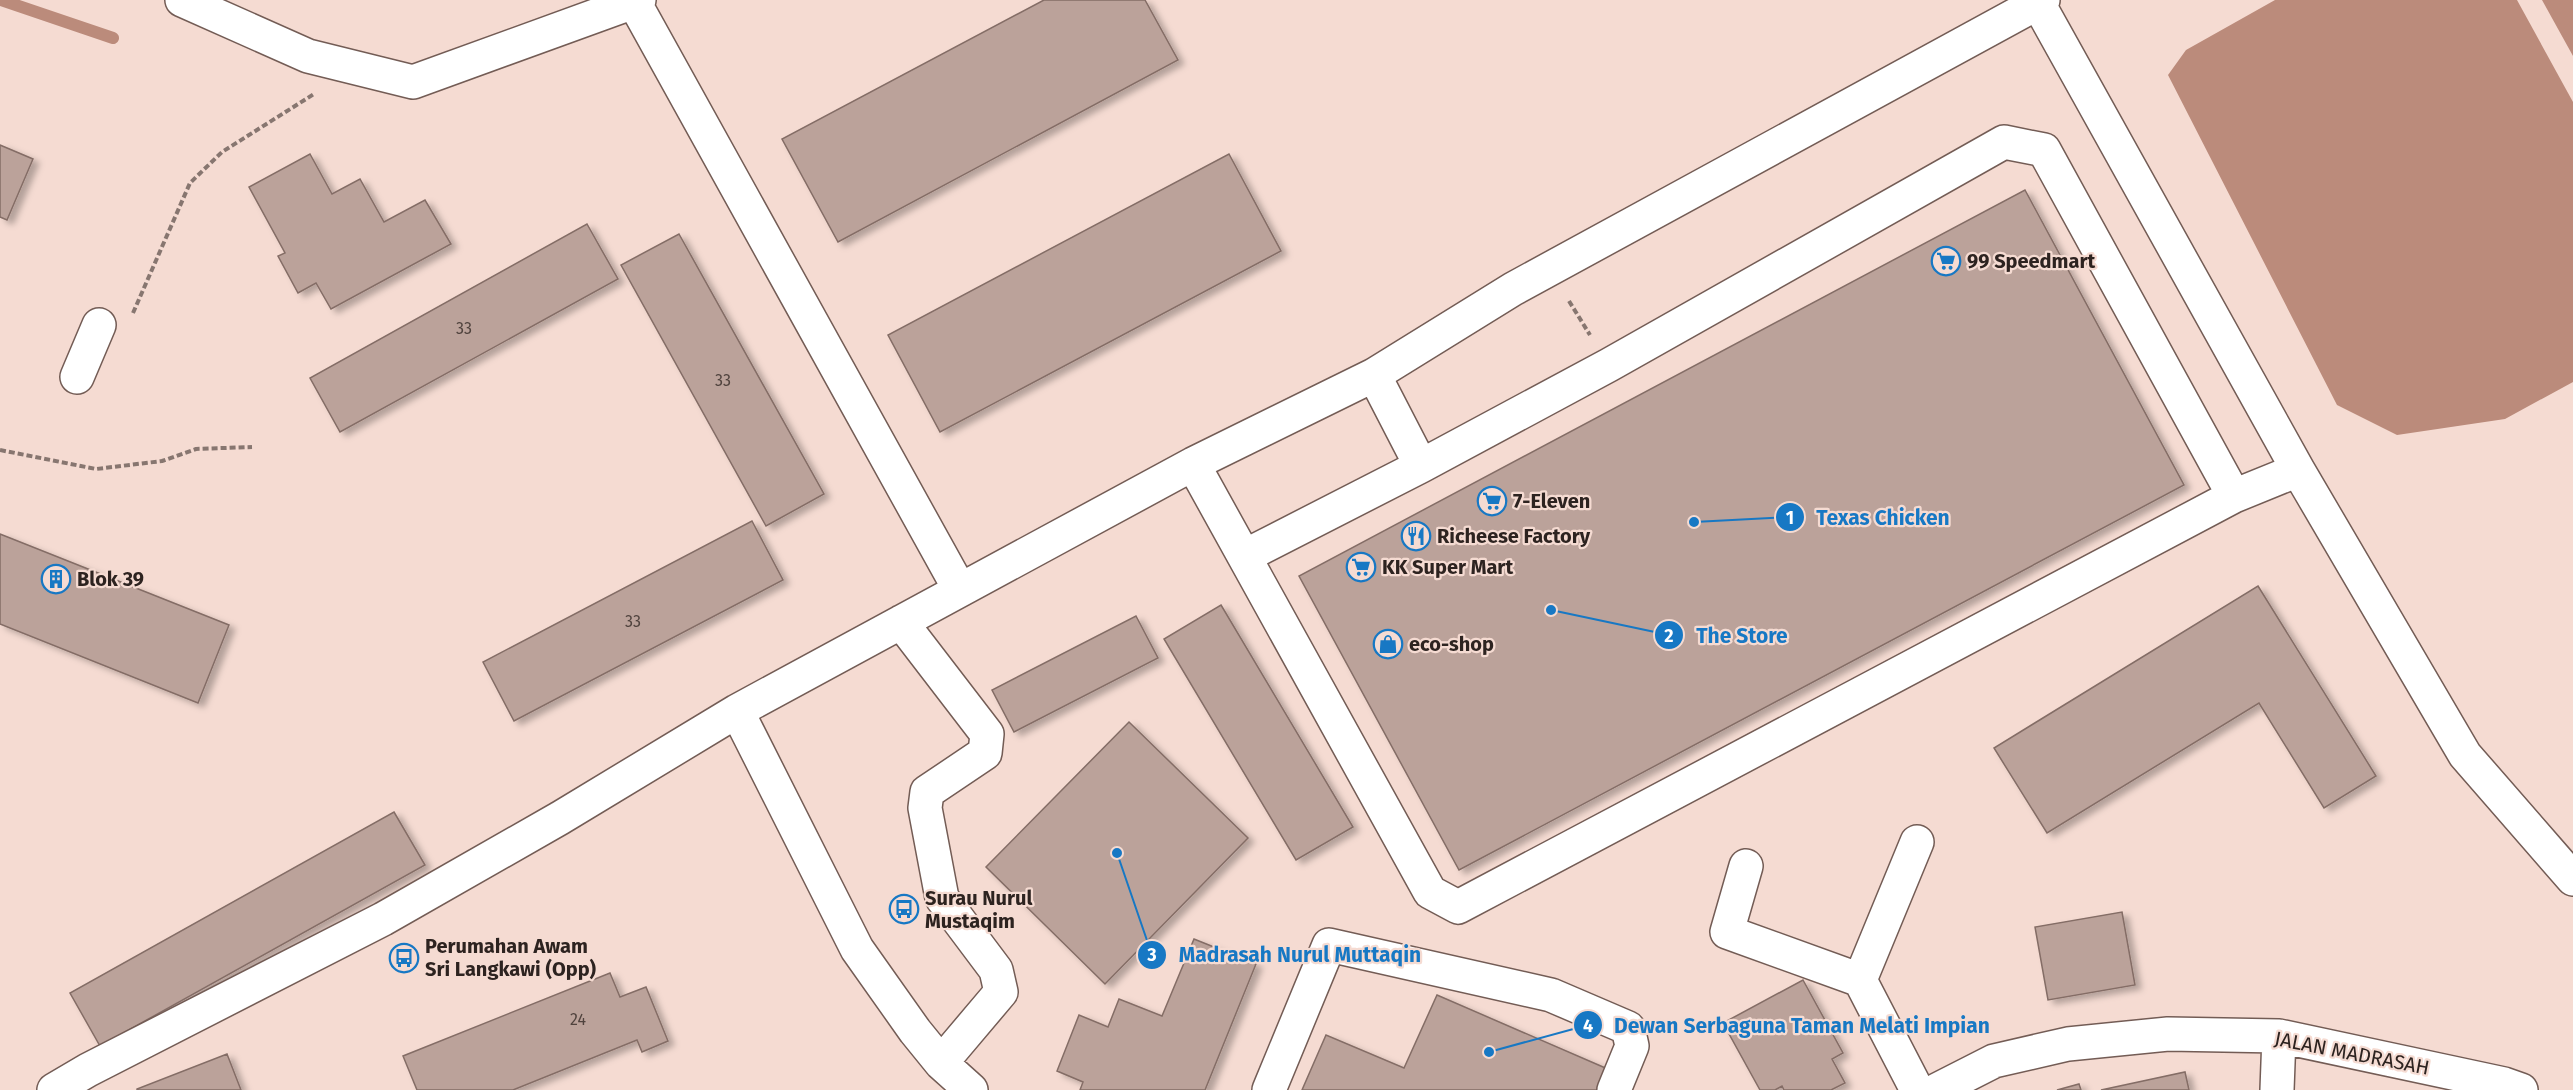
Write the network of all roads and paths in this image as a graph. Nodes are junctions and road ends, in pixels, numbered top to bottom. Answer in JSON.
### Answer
{"nodes":[{"id":1,"x":182,"y":0,"type":"edge"},
{"id":2,"x":635,"y":1,"type":"edge"},
{"id":3,"x":2041,"y":2,"type":"edge"},
{"id":4,"x":357,"y":68,"type":"junction"},
{"id":5,"x":1550,"y":269,"type":"junction"},
{"id":6,"x":132,"y":314,"type":"dead end"},
{"id":7,"x":99,"y":325,"type":"dead end"},
{"id":8,"x":1609,"y":365,"type":"junction"},
{"id":9,"x":1374,"y":375,"type":"junction"},
{"id":10,"x":77,"y":377,"type":"dead end"},
{"id":11,"x":252,"y":447,"type":"dead end"},
{"id":12,"x":0,"y":450,"type":"edge"},
{"id":13,"x":1193,"y":464,"type":"junction"},
{"id":14,"x":1422,"y":466,"type":"junction"},
{"id":15,"x":2298,"y":470,"type":"junction"},
{"id":16,"x":2234,"y":496,"type":"junction"},
{"id":17,"x":1245,"y":556,"type":"junction"},
{"id":18,"x":960,"y":590,"type":"junction"},
{"id":19,"x":901,"y":622,"type":"junction"},
{"id":20,"x":737,"y":711,"type":"junction"},
{"id":21,"x":1917,"y":842,"type":"dead end"},
{"id":22,"x":1746,"y":866,"type":"dead end"},
{"id":23,"x":2573,"y":879,"type":"edge"},
{"id":24,"x":1860,"y":980,"type":"junction"},
{"id":25,"x":2279,"y":1036,"type":"junction"},
{"id":26,"x":942,"y":1064,"type":"junction"},
{"id":27,"x":54,"y":1090,"type":"edge"},
{"id":28,"x":971,"y":1090,"type":"edge"},
{"id":29,"x":1269,"y":1090,"type":"edge"},
{"id":30,"x":1614,"y":1090,"type":"edge"},
{"id":31,"x":1917,"y":1090,"type":"edge"},
{"id":32,"x":1937,"y":1090,"type":"edge"},
{"id":33,"x":2277,"y":1090,"type":"edge"},
{"id":34,"x":2521,"y":1090,"type":"edge"}],
"edges":[{"from":1,"to":4,"type":"street"},
{"from":2,"to":4,"type":"street"},
{"from":2,"to":18,"type":"street"},
{"from":3,"to":5,"type":"street"},
{"from":3,"to":15,"type":"street"},
{"from":4,"to":6,"type":"path"},
{"from":5,"to":8,"type":"path"},
{"from":5,"to":9,"type":"street"},
{"from":7,"to":10,"type":"street"},
{"from":8,"to":14,"type":"street"},
{"from":8,"to":16,"type":"street"},
{"from":9,"to":13,"type":"street"},
{"from":9,"to":14,"type":"street"},
{"from":11,"to":12,"type":"path"},
{"from":13,"to":17,"type":"street"},
{"from":13,"to":18,"type":"street"},
{"from":14,"to":17,"type":"street"},
{"from":15,"to":16,"type":"street"},
{"from":15,"to":23,"type":"street"},
{"from":16,"to":17,"type":"street"},
{"from":18,"to":19,"type":"street"},
{"from":19,"to":20,"type":"street"},
{"from":19,"to":26,"type":"street"},
{"from":20,"to":26,"type":"street"},
{"from":20,"to":27,"type":"street"},
{"from":21,"to":24,"type":"street"},
{"from":22,"to":24,"type":"street"},
{"from":24,"to":31,"type":"street"},
{"from":25,"to":32,"type":"street","name":"JALAN MADRASAH"},
{"from":25,"to":33,"type":"street"},
{"from":25,"to":34,"type":"street","name":"JALAN MADRASAH"},
{"from":26,"to":28,"type":"street"},
{"from":29,"to":30,"type":"street"}]}
